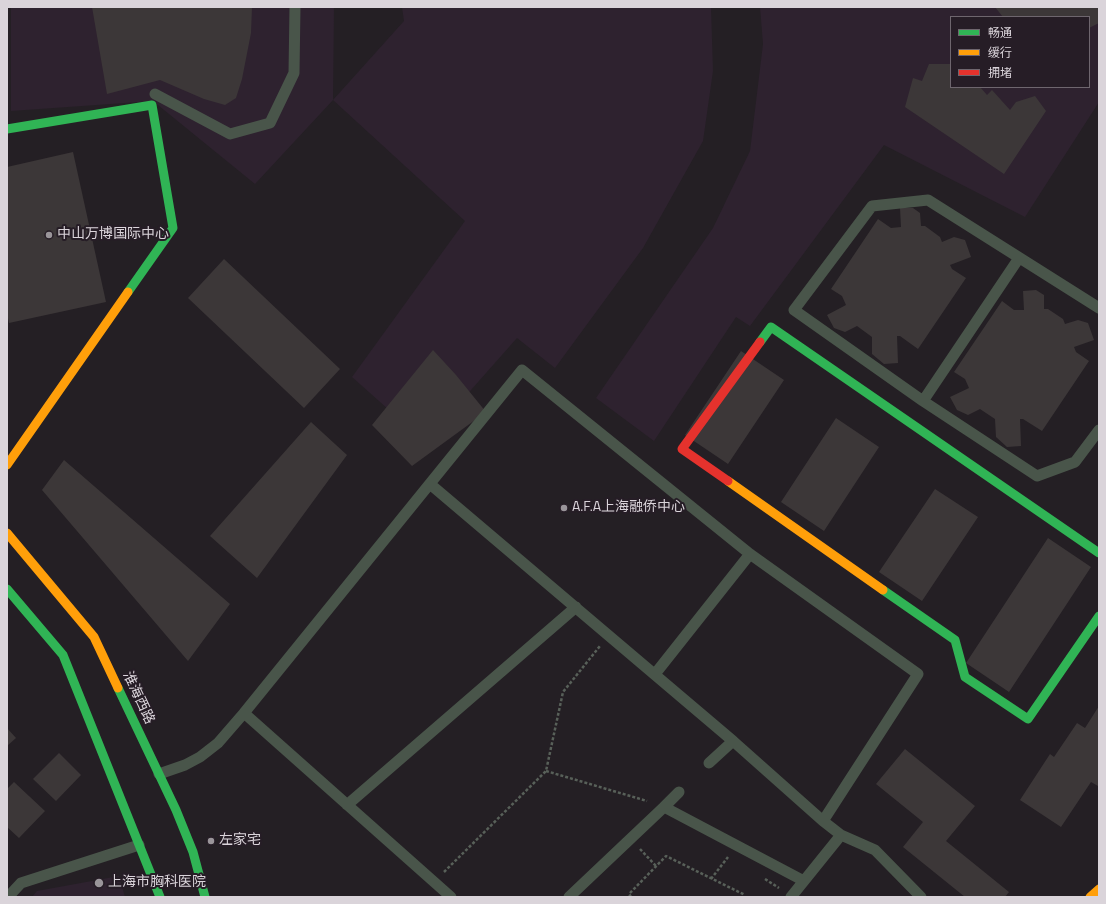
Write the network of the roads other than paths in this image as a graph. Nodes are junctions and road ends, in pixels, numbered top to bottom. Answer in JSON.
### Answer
{"nodes":[{"id":1,"x":295,"y":7,"type":"edge"},
{"id":2,"x":155,"y":94,"type":"dead end"},
{"id":3,"x":7,"y":129,"type":"edge"},
{"id":4,"x":1019,"y":258,"type":"junction"},
{"id":5,"x":1099,"y":308,"type":"edge"},
{"id":6,"x":923,"y":402,"type":"junction"},
{"id":7,"x":1099,"y":430,"type":"edge"},
{"id":8,"x":7,"y":466,"type":"edge"},
{"id":9,"x":430,"y":484,"type":"junction"},
{"id":10,"x":7,"y":533,"type":"edge"},
{"id":11,"x":750,"y":554,"type":"junction"},
{"id":12,"x":1099,"y":554,"type":"edge"},
{"id":13,"x":7,"y":589,"type":"edge"},
{"id":14,"x":576,"y":607,"type":"junction"},
{"id":15,"x":1099,"y":616,"type":"edge"},
{"id":16,"x":654,"y":674,"type":"junction"},
{"id":17,"x":244,"y":713,"type":"junction"},
{"id":18,"x":732,"y":741,"type":"junction"},
{"id":19,"x":709,"y":762,"type":"dead end"},
{"id":20,"x":159,"y":774,"type":"junction"},
{"id":21,"x":679,"y":792,"type":"dead end"},
{"id":22,"x":347,"y":804,"type":"junction"},
{"id":23,"x":664,"y":807,"type":"junction"},
{"id":24,"x":823,"y":821,"type":"junction"},
{"id":25,"x":841,"y":835,"type":"junction"},
{"id":26,"x":139,"y":845,"type":"junction"},
{"id":27,"x":804,"y":881,"type":"junction"},
{"id":28,"x":1099,"y":889,"type":"edge"},
{"id":29,"x":8,"y":897,"type":"edge"},
{"id":30,"x":160,"y":897,"type":"edge"},
{"id":31,"x":205,"y":897,"type":"edge"},
{"id":32,"x":451,"y":897,"type":"edge"},
{"id":33,"x":569,"y":897,"type":"edge"},
{"id":34,"x":791,"y":897,"type":"edge"},
{"id":35,"x":921,"y":897,"type":"edge"},
{"id":36,"x":1090,"y":897,"type":"edge"}],
"edges":[{"from":1,"to":2,"type":"lane"},
{"from":3,"to":8,"type":"street"},
{"from":4,"to":5,"type":"lane"},
{"from":4,"to":6,"type":"lane"},
{"from":4,"to":6,"type":"lane"},
{"from":6,"to":7,"type":"lane"},
{"from":9,"to":11,"type":"lane"},
{"from":9,"to":14,"type":"lane"},
{"from":9,"to":17,"type":"lane"},
{"from":10,"to":20,"type":"street","name":"淮海西路"},
{"from":11,"to":16,"type":"lane"},
{"from":11,"to":24,"type":"lane"},
{"from":12,"to":15,"type":"street"},
{"from":13,"to":26,"type":"street"},
{"from":14,"to":16,"type":"lane"},
{"from":14,"to":22,"type":"lane"},
{"from":16,"to":18,"type":"lane"},
{"from":17,"to":20,"type":"lane"},
{"from":17,"to":22,"type":"lane"},
{"from":18,"to":19,"type":"lane"},
{"from":18,"to":24,"type":"lane"},
{"from":20,"to":31,"type":"street","name":"淮海西路"},
{"from":21,"to":23,"type":"lane"},
{"from":22,"to":32,"type":"lane"},
{"from":23,"to":27,"type":"lane"},
{"from":23,"to":33,"type":"lane"},
{"from":24,"to":25,"type":"lane"},
{"from":25,"to":27,"type":"lane"},
{"from":25,"to":35,"type":"lane"},
{"from":26,"to":29,"type":"lane"},
{"from":26,"to":30,"type":"street"},
{"from":27,"to":34,"type":"lane"},
{"from":28,"to":36,"type":"street"}]}
